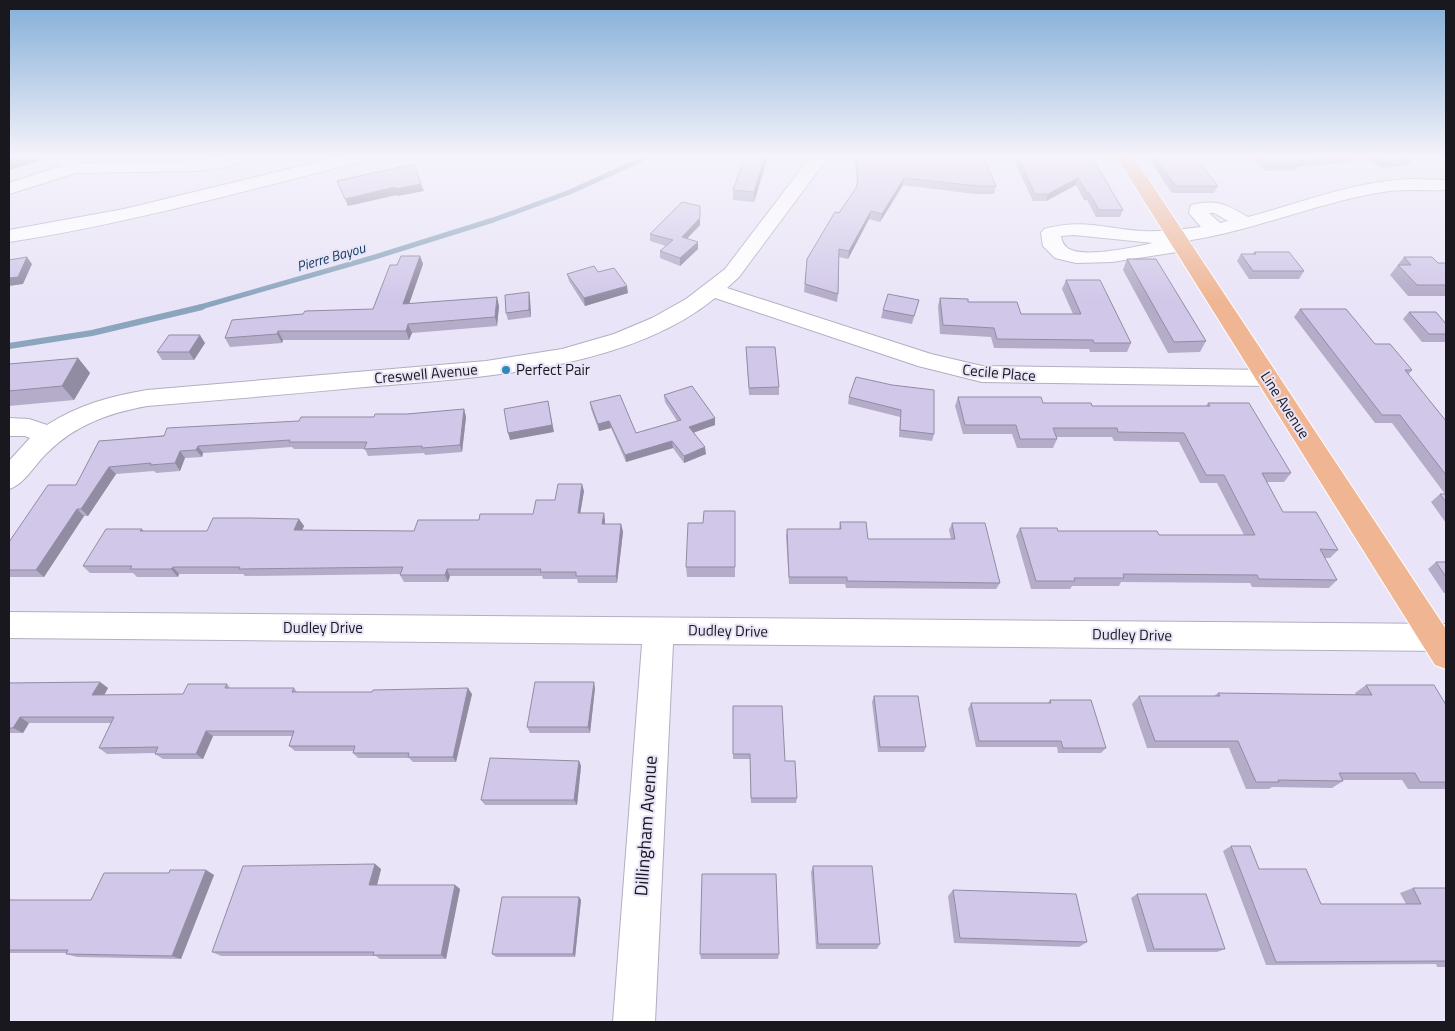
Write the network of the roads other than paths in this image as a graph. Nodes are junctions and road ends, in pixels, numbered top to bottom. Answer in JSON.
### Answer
{"nodes":[{"id":1,"x":169,"y":204,"type":"edge"},
{"id":2,"x":784,"y":204,"type":"edge"},
{"id":3,"x":1156,"y":204,"type":"edge"},
{"id":4,"x":1319,"y":204,"type":"edge"},
{"id":5,"x":1245,"y":223,"type":"junction"},
{"id":6,"x":1216,"y":230,"type":"junction"},
{"id":7,"x":9,"y":236,"type":"edge"},
{"id":8,"x":1180,"y":241,"type":"junction"},
{"id":9,"x":1135,"y":244,"type":"dead end"},
{"id":10,"x":712,"y":290,"type":"junction"},
{"id":11,"x":1268,"y":378,"type":"junction"},
{"id":12,"x":9,"y":428,"type":"edge"},
{"id":13,"x":46,"y":438,"type":"junction"},
{"id":14,"x":9,"y":479,"type":"edge"},
{"id":15,"x":9,"y":625,"type":"edge"},
{"id":16,"x":658,"y":630,"type":"junction"},
{"id":17,"x":1443,"y":644,"type":"edge"},
{"id":18,"x":634,"y":1022,"type":"edge"}],
"edges":[{"from":1,"to":7,"type":"street"},
{"from":2,"to":10,"type":"street","name":"Creswell Avenue"},
{"from":3,"to":8,"type":"main road","name":"Line Avenue"},
{"from":4,"to":5,"type":"street"},
{"from":5,"to":6,"type":"street"},
{"from":5,"to":6,"type":"street"},
{"from":6,"to":8,"type":"street"},
{"from":8,"to":9,"type":"street"},
{"from":8,"to":11,"type":"main road","name":"Line Avenue"},
{"from":10,"to":11,"type":"street","name":"Cecile Place"},
{"from":10,"to":13,"type":"street","name":"Creswell Avenue"},
{"from":11,"to":17,"type":"main road","name":"Line Avenue"},
{"from":12,"to":13,"type":"street"},
{"from":13,"to":14,"type":"street","name":"Creswell Avenue"},
{"from":15,"to":16,"type":"street","name":"Dudley Drive"},
{"from":16,"to":17,"type":"street","name":"Dudley Drive"},
{"from":16,"to":18,"type":"street","name":"Dillingham Avenue"}]}
